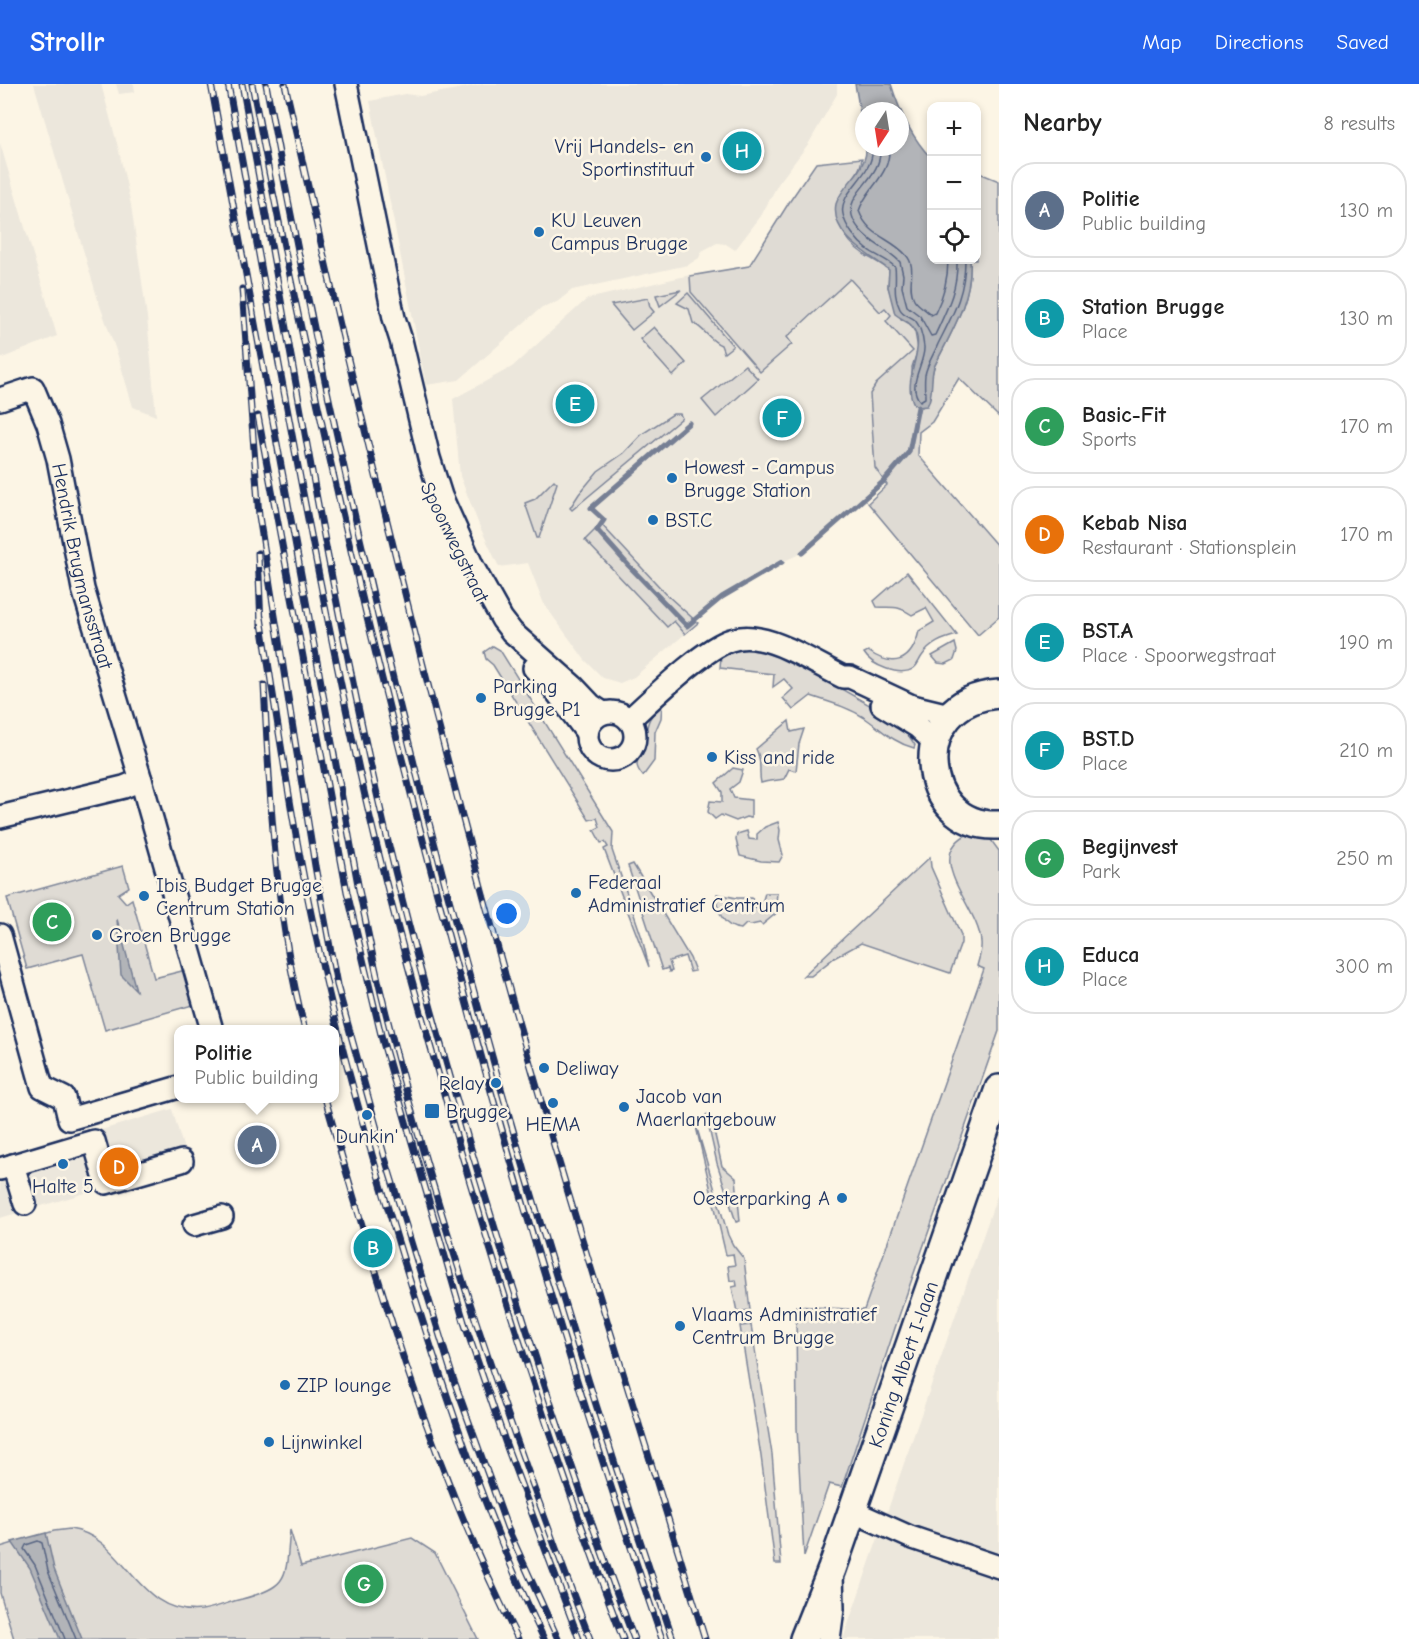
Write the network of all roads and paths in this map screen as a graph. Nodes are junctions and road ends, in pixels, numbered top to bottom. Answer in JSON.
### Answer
{"nodes":[{"id":1,"x":346,"y":84,"type":"edge"},
{"id":2,"x":394,"y":318,"type":"junction"},
{"id":3,"x":0,"y":399,"type":"edge"},
{"id":4,"x":999,"y":694,"type":"edge"},
{"id":5,"x":894,"y":705,"type":"junction"},
{"id":6,"x":603,"y":714,"type":"junction"},
{"id":7,"x":949,"y":715,"type":"junction"},
{"id":8,"x":629,"y":720,"type":"junction"},
{"id":9,"x":587,"y":734,"type":"junction"},
{"id":10,"x":934,"y":742,"type":"junction"},
{"id":11,"x":141,"y":780,"type":"junction"},
{"id":12,"x":0,"y":818,"type":"edge"},
{"id":13,"x":997,"y":827,"type":"edge"},
{"id":14,"x":0,"y":935,"type":"edge"},
{"id":15,"x":211,"y":1025,"type":"edge"},
{"id":16,"x":174,"y":1089,"type":"edge"},
{"id":17,"x":999,"y":1089,"type":"edge"},
{"id":18,"x":68,"y":1136,"type":"junction"},
{"id":19,"x":182,"y":1161,"type":"dead end"},
{"id":20,"x":7,"y":1167,"type":"edge"},
{"id":21,"x":25,"y":1204,"type":"dead end"},
{"id":22,"x":222,"y":1217,"type":"dead end"},
{"id":23,"x":194,"y":1225,"type":"dead end"},
{"id":24,"x":852,"y":1511,"type":"junction"},
{"id":25,"x":999,"y":1568,"type":"edge"},
{"id":26,"x":832,"y":1569,"type":"junction"},
{"id":27,"x":804,"y":1639,"type":"edge"},
{"id":28,"x":829,"y":1639,"type":"edge"}],
"edges":[{"from":1,"to":2,"type":"street","name":"Spoorwegstraat"},
{"from":2,"to":6,"type":"street","name":"Spoorwegstraat"},
{"from":2,"to":9,"type":"street","name":"Spoorwegstraat"},
{"from":3,"to":11,"type":"street","name":"Hendrik Brugmansstraat"},
{"from":4,"to":7,"type":"main road"},
{"from":5,"to":7,"type":"street"},
{"from":5,"to":8,"type":"street"},
{"from":5,"to":10,"type":"street"},
{"from":6,"to":8,"type":"street","name":"Spoorwegstraat"},
{"from":6,"to":9,"type":"street"},
{"from":7,"to":10,"type":"main road"},
{"from":8,"to":9,"type":"street","name":"Spoorwegstraat"},
{"from":10,"to":13,"type":"main road"},
{"from":11,"to":12,"type":"street"},
{"from":11,"to":15,"type":"street","name":"Hendrik Brugmansstraat"},
{"from":14,"to":18,"type":"street"},
{"from":16,"to":18,"type":"street"},
{"from":17,"to":24,"type":"main road","name":"Koning Albert I-laan"},
{"from":18,"to":19,"type":"street"},
{"from":18,"to":20,"type":"street"},
{"from":20,"to":21,"type":"street"},
{"from":22,"to":23,"type":"street"},
{"from":24,"to":25,"type":"street"},
{"from":24,"to":26,"type":"main road","name":"Koning Albert I-laan"},
{"from":26,"to":27,"type":"main road","name":"Koning Albert I-laan"},
{"from":26,"to":28,"type":"street"}]}
